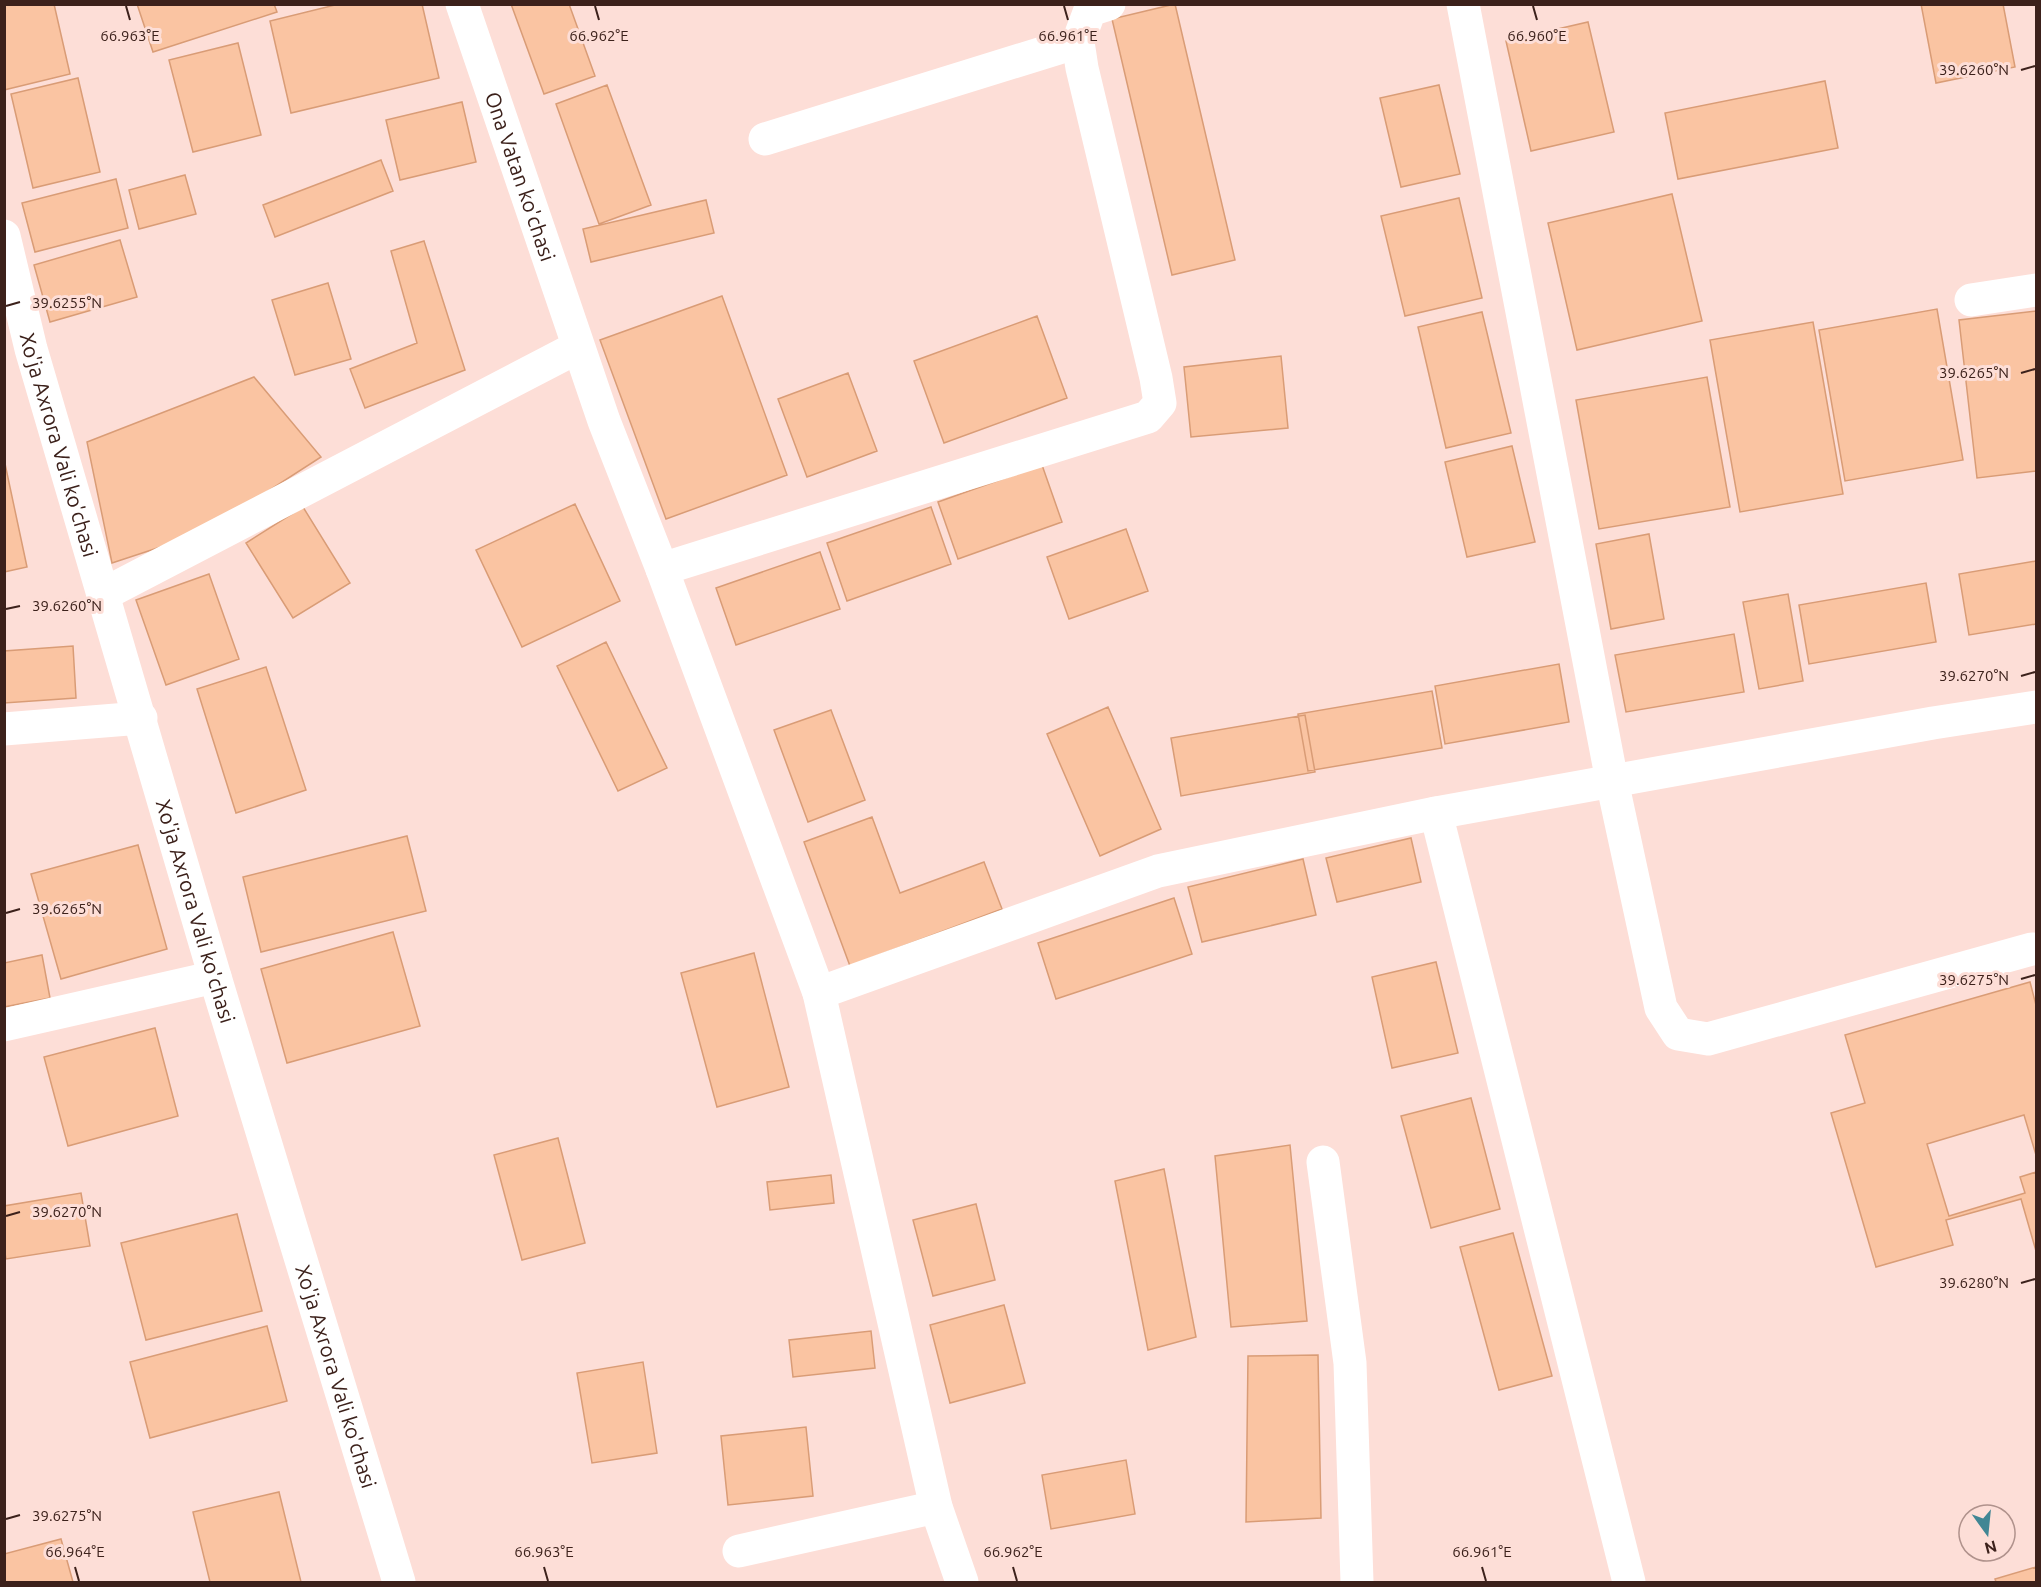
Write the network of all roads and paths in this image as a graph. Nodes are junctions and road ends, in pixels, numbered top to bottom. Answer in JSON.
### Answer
{"nodes":[{"id":1,"x":462,"y":4,"type":"edge"},
{"id":2,"x":1463,"y":4,"type":"edge"},
{"id":3,"x":1096,"y":6,"type":"edge"},
{"id":4,"x":1078,"y":42,"type":"junction"},
{"id":5,"x":765,"y":139,"type":"dead end"},
{"id":6,"x":4,"y":236,"type":"edge"},
{"id":7,"x":2037,"y":290,"type":"edge"},
{"id":8,"x":1971,"y":300,"type":"dead end"},
{"id":9,"x":578,"y":347,"type":"junction"},
{"id":10,"x":662,"y":569,"type":"junction"},
{"id":11,"x":104,"y":594,"type":"junction"},
{"id":12,"x":2037,"y":707,"type":"edge"},
{"id":13,"x":141,"y":718,"type":"junction"},
{"id":14,"x":4,"y":729,"type":"edge"},
{"id":15,"x":1612,"y":781,"type":"junction"},
{"id":16,"x":1436,"y":813,"type":"junction"},
{"id":17,"x":2031,"y":949,"type":"dead end"},
{"id":18,"x":215,"y":977,"type":"junction"},
{"id":19,"x":819,"y":993,"type":"junction"},
{"id":20,"x":4,"y":1025,"type":"edge"},
{"id":21,"x":1323,"y":1162,"type":"dead end"},
{"id":22,"x":936,"y":1507,"type":"junction"},
{"id":23,"x":739,"y":1551,"type":"dead end"},
{"id":24,"x":399,"y":1582,"type":"edge"},
{"id":25,"x":962,"y":1582,"type":"edge"},
{"id":26,"x":1356,"y":1582,"type":"edge"},
{"id":27,"x":1629,"y":1582,"type":"edge"}],
"edges":[{"from":1,"to":9,"type":"street","name":"Ona Vatan ko'chasi"},
{"from":2,"to":15,"type":"street"},
{"from":3,"to":4,"type":"street"},
{"from":4,"to":5,"type":"street"},
{"from":4,"to":10,"type":"street"},
{"from":6,"to":11,"type":"street","name":"Xo'ja Axrora Vali ko'chasi"},
{"from":7,"to":8,"type":"street"},
{"from":9,"to":10,"type":"street","name":"Ona Vatan ko'chasi"},
{"from":9,"to":11,"type":"street"},
{"from":10,"to":19,"type":"street","name":"Ona Vatan ko'chasi"},
{"from":11,"to":13,"type":"street","name":"Xo'ja Axrora Vali ko'chasi"},
{"from":12,"to":15,"type":"street"},
{"from":13,"to":14,"type":"street"},
{"from":13,"to":18,"type":"street","name":"Xo'ja Axrora Vali ko'chasi"},
{"from":15,"to":16,"type":"street"},
{"from":15,"to":17,"type":"street"},
{"from":16,"to":19,"type":"street"},
{"from":16,"to":27,"type":"street"},
{"from":18,"to":20,"type":"street"},
{"from":18,"to":24,"type":"street","name":"Xo'ja Axrora Vali ko'chasi"},
{"from":19,"to":22,"type":"street","name":"Ona Vatan ko'chasi"},
{"from":21,"to":26,"type":"street"},
{"from":22,"to":23,"type":"street"},
{"from":22,"to":25,"type":"street","name":"Ona Vatan ko'chasi"}]}
